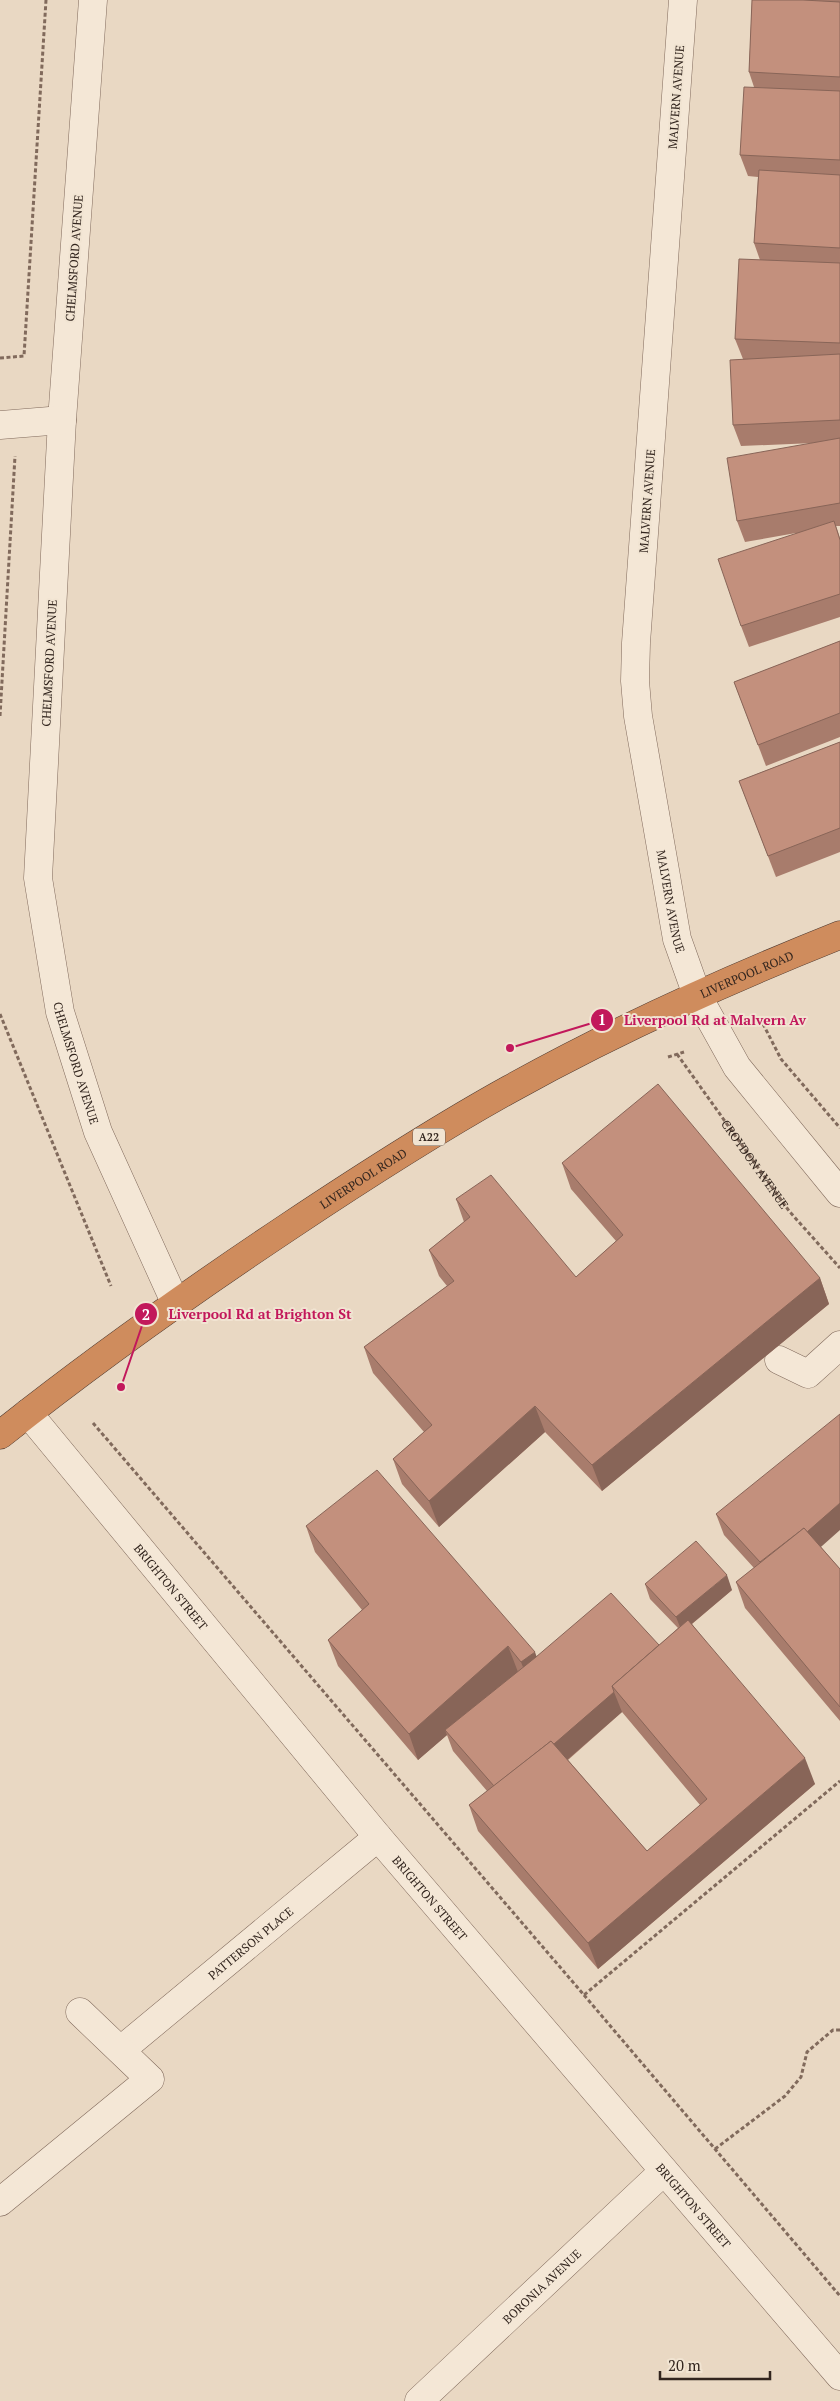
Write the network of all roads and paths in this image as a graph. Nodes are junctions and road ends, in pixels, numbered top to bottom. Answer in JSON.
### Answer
{"nodes":[{"id":1,"x":46,"y":0,"type":"edge"},
{"id":2,"x":94,"y":0,"type":"edge"},
{"id":3,"x":682,"y":0,"type":"edge"},
{"id":4,"x":0,"y":358,"type":"edge"},
{"id":5,"x":62,"y":420,"type":"junction"},
{"id":6,"x":0,"y":425,"type":"edge"},
{"id":7,"x":8,"y":454,"type":"dead end"},
{"id":8,"x":0,"y":716,"type":"edge"},
{"id":9,"x":840,"y":935,"type":"edge"},
{"id":10,"x":697,"y":995,"type":"junction"},
{"id":11,"x":0,"y":1014,"type":"edge"},
{"id":12,"x":760,"y":1018,"type":"dead end"},
{"id":13,"x":684,"y":1052,"type":"dead end"},
{"id":14,"x":676,"y":1054,"type":"junction"},
{"id":15,"x":668,"y":1058,"type":"dead end"},
{"id":16,"x":840,"y":1128,"type":"edge"},
{"id":17,"x":840,"y":1193,"type":"edge"},
{"id":18,"x":840,"y":1268,"type":"edge"},
{"id":19,"x":111,"y":1286,"type":"dead end"},
{"id":20,"x":175,"y":1302,"type":"junction"},
{"id":21,"x":840,"y":1345,"type":"edge"},
{"id":22,"x":779,"y":1360,"type":"dead end"},
{"id":23,"x":28,"y":1413,"type":"junction"},
{"id":24,"x":93,"y":1422,"type":"dead end"},
{"id":25,"x":0,"y":1435,"type":"edge"},
{"id":26,"x":840,"y":1781,"type":"edge"},
{"id":27,"x":378,"y":1837,"type":"junction"},
{"id":28,"x":584,"y":1995,"type":"junction"},
{"id":29,"x":80,"y":2012,"type":"dead end"},
{"id":30,"x":840,"y":2030,"type":"edge"},
{"id":31,"x":122,"y":2050,"type":"junction"},
{"id":32,"x":715,"y":2149,"type":"junction"},
{"id":33,"x":664,"y":2171,"type":"junction"},
{"id":34,"x":0,"y":2202,"type":"edge"},
{"id":35,"x":840,"y":2296,"type":"edge"},
{"id":36,"x":840,"y":2376,"type":"edge"},
{"id":37,"x":420,"y":2401,"type":"edge"}],
"edges":[{"from":1,"to":4,"type":"path"},
{"from":2,"to":5,"type":"street","name":"CHELMSFORD AVENUE"},
{"from":3,"to":10,"type":"street","name":"MALVERN AVENUE"},
{"from":5,"to":6,"type":"street"},
{"from":5,"to":20,"type":"street","name":"CHELMSFORD AVENUE"},
{"from":7,"to":8,"type":"path"},
{"from":9,"to":10,"type":"highway","name":"LIVERPOOL ROAD","number":"A22"},
{"from":10,"to":17,"type":"street"},
{"from":10,"to":20,"type":"highway","name":"LIVERPOOL ROAD","number":"A22"},
{"from":11,"to":19,"type":"path"},
{"from":12,"to":16,"type":"path"},
{"from":13,"to":14,"type":"path"},
{"from":14,"to":15,"type":"path"},
{"from":14,"to":18,"type":"path","name":"CROYDON AVENUE"},
{"from":20,"to":23,"type":"highway","name":"LIVERPOOL ROAD","number":"A22"},
{"from":21,"to":22,"type":"street"},
{"from":23,"to":25,"type":"highway","name":"LIVERPOOL ROAD","number":"A22"},
{"from":23,"to":27,"type":"street","name":"BRIGHTON STREET"},
{"from":24,"to":28,"type":"path"},
{"from":26,"to":28,"type":"path"},
{"from":27,"to":31,"type":"street","name":"PATTERSON PLACE"},
{"from":27,"to":33,"type":"street","name":"BRIGHTON STREET"},
{"from":28,"to":32,"type":"path"},
{"from":29,"to":31,"type":"street"},
{"from":30,"to":32,"type":"path"},
{"from":31,"to":34,"type":"street"},
{"from":32,"to":35,"type":"path"},
{"from":33,"to":36,"type":"street","name":"BRIGHTON STREET"},
{"from":33,"to":37,"type":"street","name":"BORONIA AVENUE"}]}
